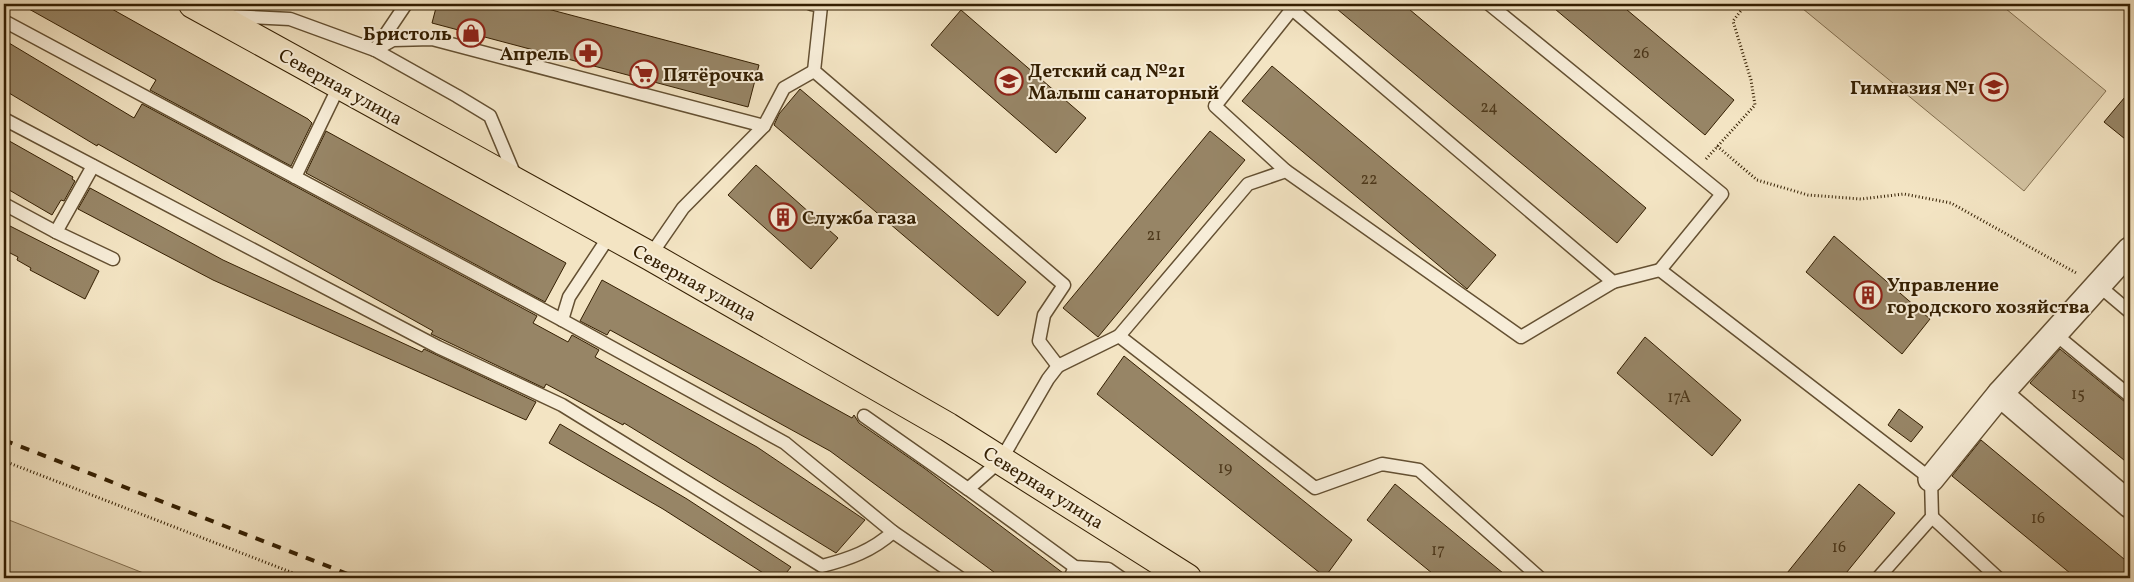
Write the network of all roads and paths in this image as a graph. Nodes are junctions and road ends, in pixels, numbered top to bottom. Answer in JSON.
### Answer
{"nodes":[{"id":1,"x":406,"y":4,"type":"edge"},
{"id":2,"x":811,"y":4,"type":"edge"},
{"id":3,"x":1489,"y":4,"type":"edge"},
{"id":4,"x":1746,"y":4,"type":"edge"},
{"id":5,"x":1294,"y":6,"type":"edge"},
{"id":6,"x":202,"y":10,"type":"edge"},
{"id":7,"x":4,"y":21,"type":"edge"},
{"id":8,"x":374,"y":50,"type":"junction"},
{"id":9,"x":814,"y":71,"type":"junction"},
{"id":10,"x":340,"y":84,"type":"junction"},
{"id":11,"x":4,"y":119,"type":"edge"},
{"id":12,"x":764,"y":126,"type":"junction"},
{"id":13,"x":1717,"y":146,"type":"junction"},
{"id":14,"x":93,"y":166,"type":"junction"},
{"id":15,"x":1286,"y":172,"type":"junction"},
{"id":16,"x":1695,"y":172,"type":"junction"},
{"id":17,"x":295,"y":177,"type":"junction"},
{"id":18,"x":519,"y":185,"type":"junction"},
{"id":19,"x":4,"y":204,"type":"edge"},
{"id":20,"x":56,"y":232,"type":"junction"},
{"id":21,"x":610,"y":235,"type":"junction"},
{"id":22,"x":2130,"y":250,"type":"edge"},
{"id":23,"x":650,"y":256,"type":"junction"},
{"id":24,"x":113,"y":259,"type":"dead end"},
{"id":25,"x":1660,"y":270,"type":"junction"},
{"id":26,"x":1613,"y":282,"type":"junction"},
{"id":27,"x":2098,"y":285,"type":"junction"},
{"id":28,"x":2130,"y":312,"type":"edge"},
{"id":29,"x":562,"y":320,"type":"junction"},
{"id":30,"x":2055,"y":334,"type":"junction"},
{"id":31,"x":1119,"y":336,"type":"junction"},
{"id":32,"x":1058,"y":366,"type":"junction"},
{"id":33,"x":2000,"y":394,"type":"junction"},
{"id":34,"x":2130,"y":396,"type":"edge"},
{"id":35,"x":864,"y":416,"type":"dead end"},
{"id":36,"x":1001,"y":460,"type":"junction"},
{"id":37,"x":4,"y":461,"type":"edge"},
{"id":38,"x":1931,"y":479,"type":"junction"},
{"id":39,"x":968,"y":489,"type":"junction"},
{"id":40,"x":2130,"y":505,"type":"edge"},
{"id":41,"x":1932,"y":517,"type":"junction"},
{"id":42,"x":893,"y":532,"type":"junction"},
{"id":43,"x":1073,"y":572,"type":"edge"},
{"id":44,"x":306,"y":578,"type":"edge"},
{"id":45,"x":960,"y":578,"type":"edge"},
{"id":46,"x":1121,"y":578,"type":"edge"},
{"id":47,"x":1187,"y":578,"type":"edge"},
{"id":48,"x":1540,"y":578,"type":"edge"},
{"id":49,"x":1878,"y":578,"type":"edge"},
{"id":50,"x":1998,"y":578,"type":"edge"}],
"edges":[{"from":1,"to":8,"type":"lane"},
{"from":2,"to":9,"type":"lane"},
{"from":3,"to":16,"type":"lane"},
{"from":4,"to":13,"type":"path"},
{"from":5,"to":15,"type":"lane"},
{"from":5,"to":26,"type":"lane"},
{"from":6,"to":8,"type":"lane"},
{"from":6,"to":10,"type":"main road","name":"Северная улица"},
{"from":7,"to":17,"type":"lane"},
{"from":8,"to":12,"type":"lane"},
{"from":8,"to":18,"type":"lane"},
{"from":9,"to":12,"type":"lane"},
{"from":9,"to":32,"type":"lane"},
{"from":10,"to":17,"type":"lane"},
{"from":10,"to":18,"type":"main road","name":"Северная улица"},
{"from":11,"to":14,"type":"lane"},
{"from":12,"to":23,"type":"lane"},
{"from":13,"to":16,"type":"path"},
{"from":13,"to":27,"type":"path"},
{"from":14,"to":20,"type":"lane"},
{"from":14,"to":42,"type":"lane"},
{"from":15,"to":26,"type":"lane"},
{"from":15,"to":31,"type":"lane"},
{"from":16,"to":25,"type":"lane"},
{"from":17,"to":29,"type":"lane"},
{"from":18,"to":21,"type":"main road","name":"Северная улица"},
{"from":19,"to":20,"type":"lane"},
{"from":20,"to":24,"type":"lane"},
{"from":21,"to":23,"type":"main road","name":"Северная улица"},
{"from":21,"to":29,"type":"lane"},
{"from":22,"to":27,"type":"street"},
{"from":23,"to":36,"type":"main road","name":"Северная улица"},
{"from":25,"to":26,"type":"lane"},
{"from":25,"to":38,"type":"lane"},
{"from":27,"to":28,"type":"lane"},
{"from":27,"to":30,"type":"street"},
{"from":29,"to":42,"type":"lane"},
{"from":30,"to":33,"type":"street"},
{"from":30,"to":34,"type":"lane"},
{"from":31,"to":32,"type":"lane"},
{"from":31,"to":48,"type":"lane"},
{"from":32,"to":36,"type":"lane"},
{"from":33,"to":38,"type":"street"},
{"from":33,"to":40,"type":"street"},
{"from":35,"to":39,"type":"lane"},
{"from":36,"to":39,"type":"lane"},
{"from":36,"to":47,"type":"main road","name":"Северная улица"},
{"from":37,"to":44,"type":"path"},
{"from":38,"to":41,"type":"lane"},
{"from":39,"to":43,"type":"lane"},
{"from":41,"to":49,"type":"lane"},
{"from":41,"to":50,"type":"lane"},
{"from":42,"to":45,"type":"lane"},
{"from":43,"to":46,"type":"lane"}]}
